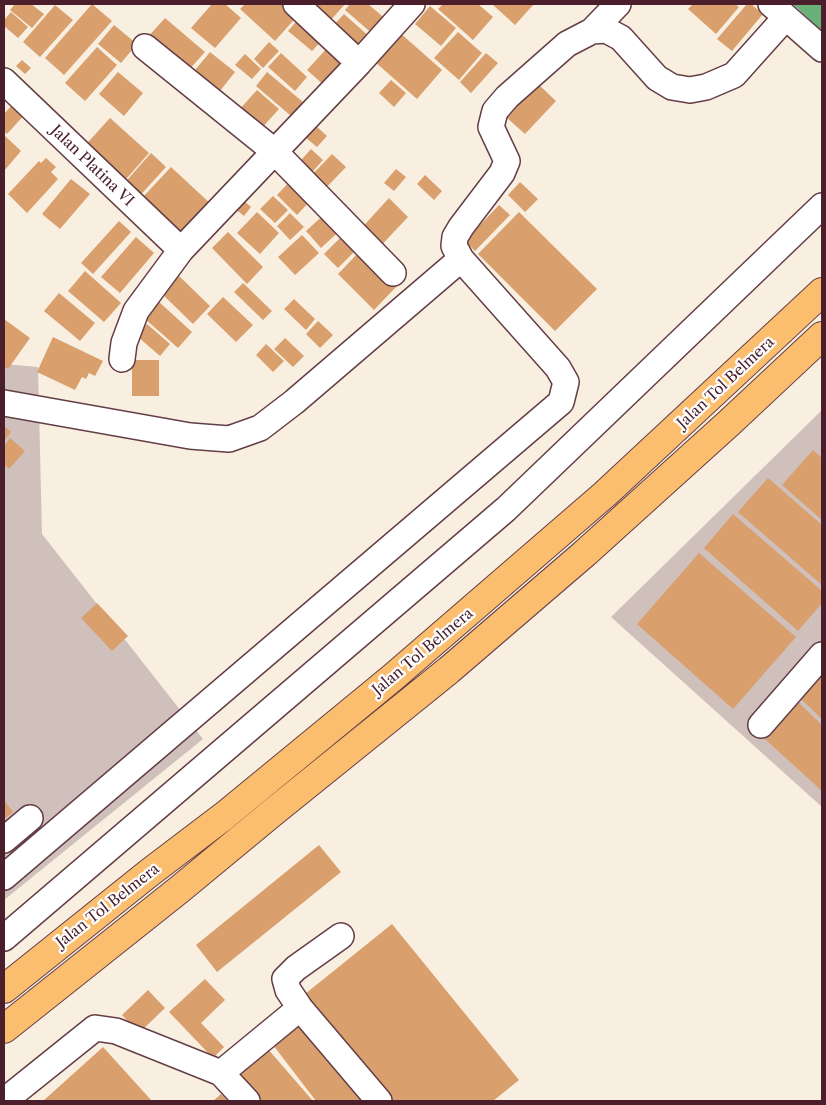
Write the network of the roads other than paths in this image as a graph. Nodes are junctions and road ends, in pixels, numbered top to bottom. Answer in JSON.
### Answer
{"nodes":[{"id":1,"x":296,"y":4,"type":"edge"},
{"id":2,"x":412,"y":4,"type":"edge"},
{"id":3,"x":618,"y":4,"type":"edge"},
{"id":4,"x":778,"y":11,"type":"edge"},
{"id":5,"x":592,"y":32,"type":"junction"},
{"id":6,"x":146,"y":47,"type":"dead end"},
{"id":7,"x":822,"y":49,"type":"edge"},
{"id":8,"x":359,"y":63,"type":"junction"},
{"id":9,"x":4,"y":81,"type":"edge"},
{"id":10,"x":274,"y":151,"type":"junction"},
{"id":11,"x":822,"y":206,"type":"edge"},
{"id":12,"x":181,"y":250,"type":"junction"},
{"id":13,"x":461,"y":259,"type":"junction"},
{"id":14,"x":393,"y":274,"type":"dead end"},
{"id":15,"x":822,"y":292,"type":"edge"},
{"id":16,"x":822,"y":336,"type":"edge"},
{"id":17,"x":122,"y":359,"type":"dead end"},
{"id":18,"x":4,"y":402,"type":"edge"},
{"id":19,"x":822,"y":655,"type":"edge"},
{"id":20,"x":761,"y":725,"type":"dead end"},
{"id":21,"x":30,"y":818,"type":"dead end"},
{"id":22,"x":4,"y":840,"type":"edge"},
{"id":23,"x":4,"y":877,"type":"edge"},
{"id":24,"x":341,"y":936,"type":"dead end"},
{"id":25,"x":4,"y":938,"type":"edge"},
{"id":26,"x":4,"y":989,"type":"edge"},
{"id":27,"x":300,"y":1008,"type":"junction"},
{"id":28,"x":4,"y":1028,"type":"edge"},
{"id":29,"x":221,"y":1072,"type":"junction"},
{"id":30,"x":4,"y":1101,"type":"edge"},
{"id":31,"x":247,"y":1101,"type":"edge"},
{"id":32,"x":379,"y":1101,"type":"edge"}],
"edges":[{"from":1,"to":8,"type":"street"},
{"from":2,"to":8,"type":"street"},
{"from":3,"to":5,"type":"street"},
{"from":4,"to":5,"type":"street"},
{"from":4,"to":7,"type":"street"},
{"from":5,"to":13,"type":"street"},
{"from":6,"to":10,"type":"street"},
{"from":8,"to":10,"type":"street"},
{"from":9,"to":12,"type":"street","name":"Jalan Platina VI"},
{"from":10,"to":12,"type":"street"},
{"from":10,"to":14,"type":"street"},
{"from":11,"to":25,"type":"street"},
{"from":12,"to":17,"type":"street"},
{"from":13,"to":18,"type":"street"},
{"from":13,"to":23,"type":"street"},
{"from":15,"to":26,"type":"highway","name":"Jalan Tol Belmera"},
{"from":16,"to":28,"type":"highway","name":"Jalan Tol Belmera"},
{"from":19,"to":20,"type":"street"},
{"from":21,"to":22,"type":"street"},
{"from":24,"to":27,"type":"street"},
{"from":27,"to":29,"type":"street"},
{"from":27,"to":32,"type":"street"},
{"from":29,"to":30,"type":"street"},
{"from":29,"to":31,"type":"street"}]}
